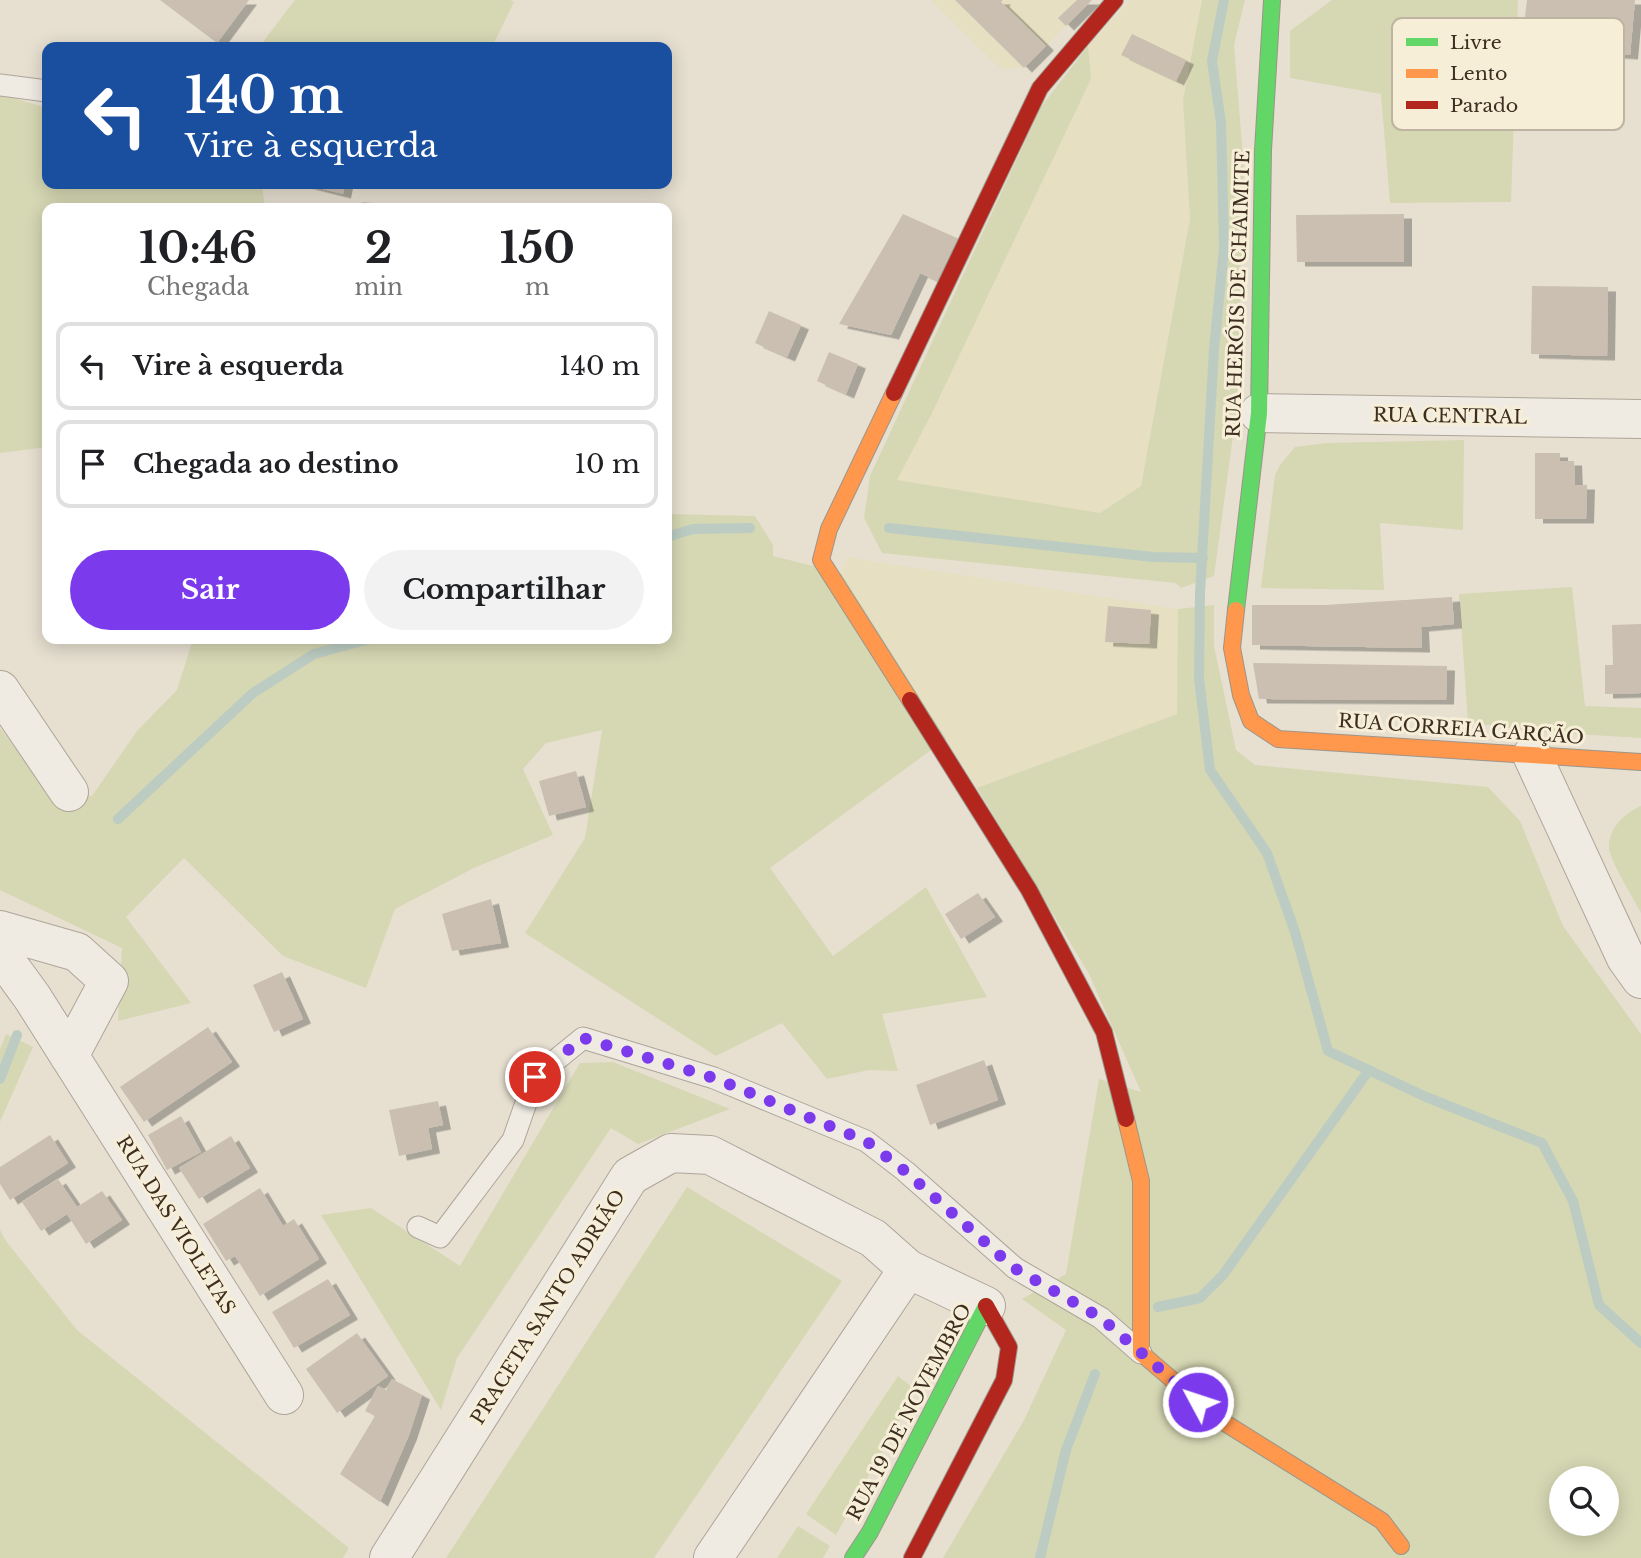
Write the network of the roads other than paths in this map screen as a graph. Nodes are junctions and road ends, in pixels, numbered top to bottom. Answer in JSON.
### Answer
{"nodes":[{"id":1,"x":1115,"y":0,"type":"edge"},
{"id":2,"x":1272,"y":0,"type":"edge"},
{"id":3,"x":0,"y":85,"type":"edge"},
{"id":4,"x":42,"y":89,"type":"edge"},
{"id":5,"x":1259,"y":413,"type":"junction"},
{"id":6,"x":1641,"y":419,"type":"edge"},
{"id":7,"x":0,"y":690,"type":"edge"},
{"id":8,"x":1278,"y":738,"type":"joint"},
{"id":9,"x":1532,"y":755,"type":"junction"},
{"id":10,"x":1641,"y":761,"type":"edge"},
{"id":11,"x":69,"y":792,"type":"dead end"},
{"id":12,"x":0,"y":930,"type":"edge"},
{"id":13,"x":0,"y":953,"type":"edge"},
{"id":14,"x":1641,"y":979,"type":"edge"},
{"id":15,"x":69,"y":1056,"type":"junction"},
{"id":16,"x":418,"y":1227,"type":"dead end"},
{"id":17,"x":908,"y":1269,"type":"junction"},
{"id":18,"x":986,"y":1306,"type":"junction"},
{"id":19,"x":1141,"y":1353,"type":"junction"},
{"id":20,"x":284,"y":1395,"type":"dead end"},
{"id":21,"x":1401,"y":1546,"type":"dead end"},
{"id":22,"x":389,"y":1558,"type":"edge"},
{"id":23,"x":713,"y":1558,"type":"edge"},
{"id":24,"x":853,"y":1558,"type":"edge"},
{"id":25,"x":912,"y":1558,"type":"edge"}],
"edges":[{"from":1,"to":19,"type":"street"},
{"from":2,"to":5,"type":"street","name":"RUA HERÓIS DE CHAIMITE"},
{"from":3,"to":4,"type":"lane"},
{"from":5,"to":6,"type":"street","name":"RUA CENTRAL"},
{"from":5,"to":8,"type":"street","name":"RUA HERÓIS DE CHAIMITE"},
{"from":7,"to":11,"type":"street"},
{"from":8,"to":9,"type":"street","name":"RUA CORREIA GARÇÃO"},
{"from":9,"to":10,"type":"street","name":"RUA CORREIA GARÇÃO"},
{"from":9,"to":14,"type":"street"},
{"from":12,"to":15,"type":"street"},
{"from":13,"to":15,"type":"street","name":"RUA DAS VIOLETAS"},
{"from":15,"to":20,"type":"street","name":"RUA DAS VIOLETAS"},
{"from":16,"to":19,"type":"lane"},
{"from":17,"to":18,"type":"street","name":"PRACETA SANTO ADRIÃO"},
{"from":17,"to":22,"type":"street","name":"PRACETA SANTO ADRIÃO"},
{"from":17,"to":23,"type":"street"},
{"from":18,"to":24,"type":"street","name":"RUA 19 DE NOVEMBRO"},
{"from":18,"to":25,"type":"street","name":"RUA 19 DE NOVEMBRO"},
{"from":19,"to":21,"type":"street"}]}
